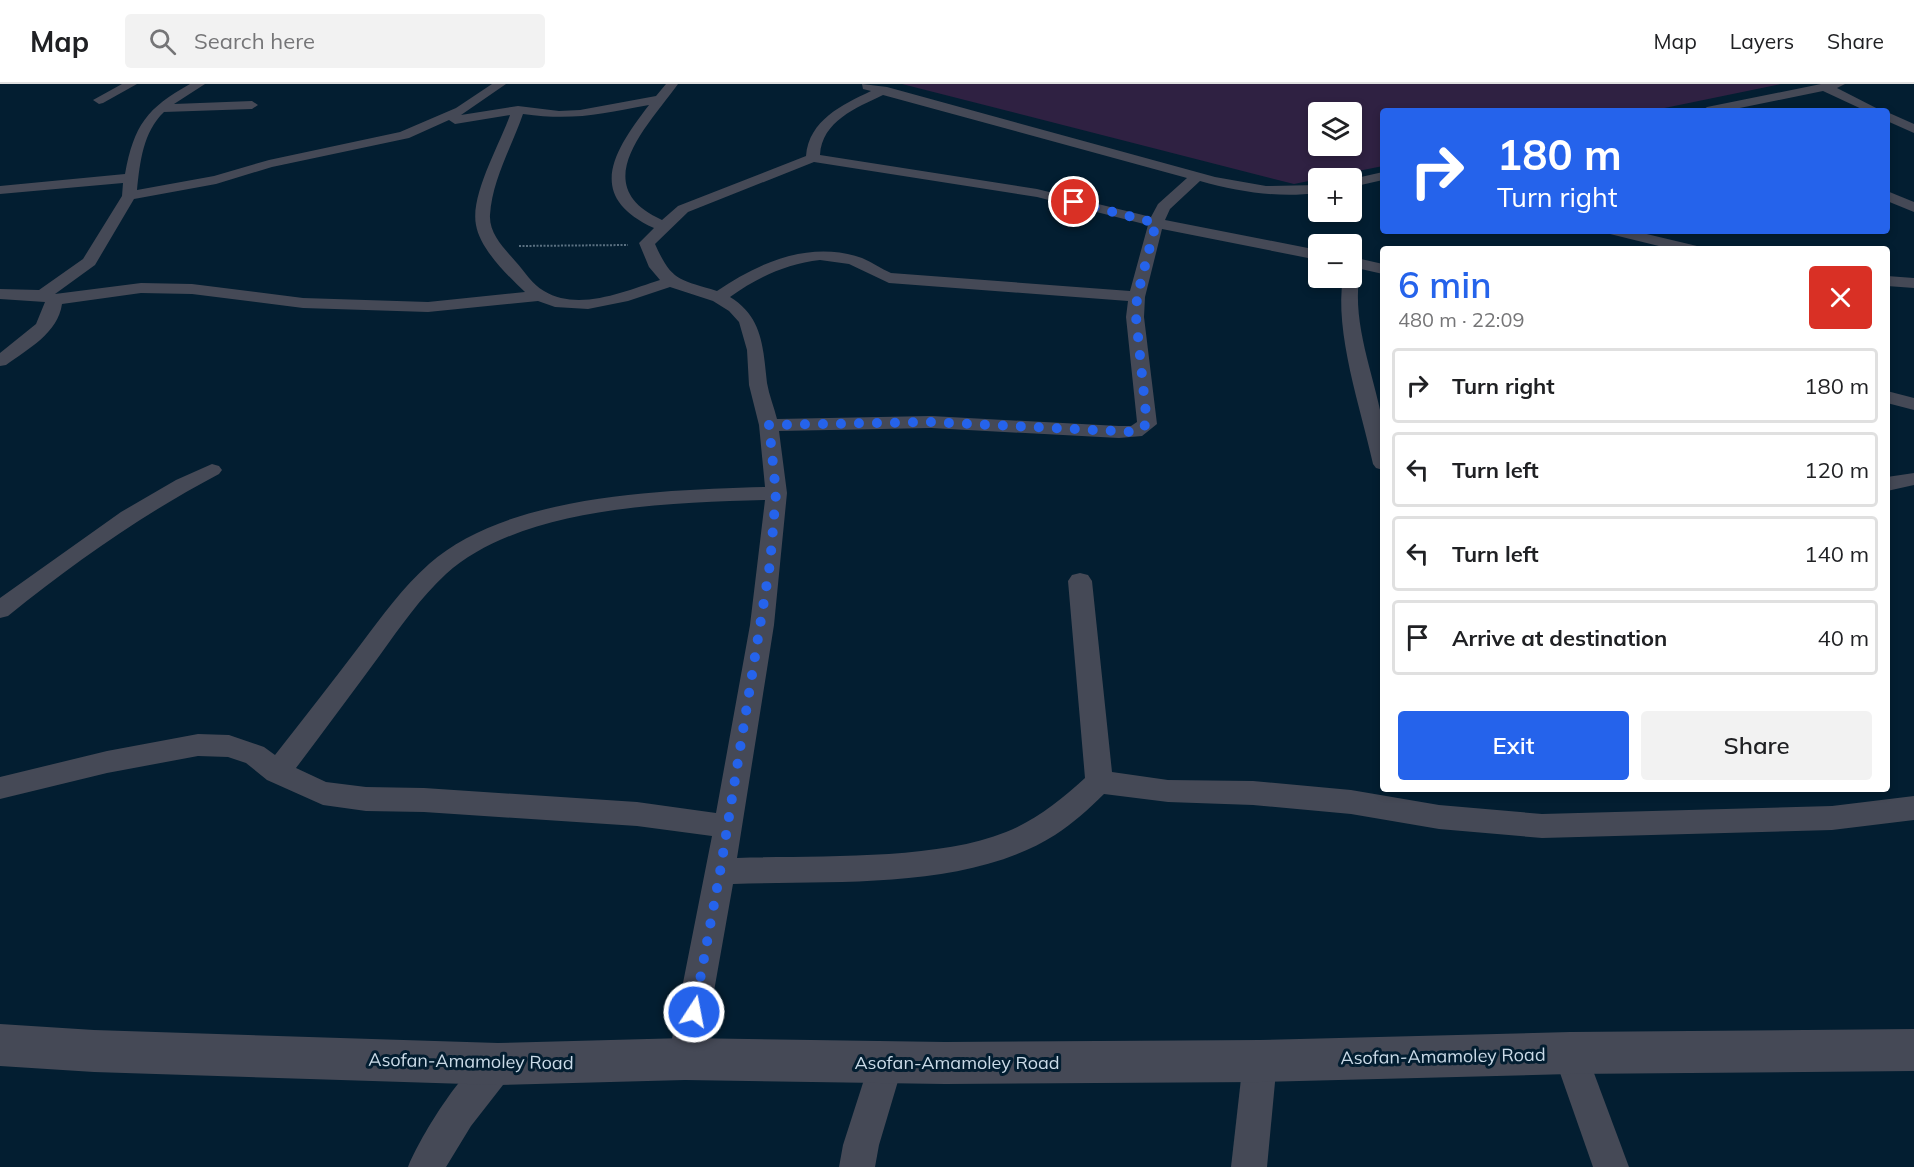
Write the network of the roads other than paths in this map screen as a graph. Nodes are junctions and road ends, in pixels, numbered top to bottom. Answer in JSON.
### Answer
{"nodes":[{"id":1,"x":130,"y":84,"type":"edge"},
{"id":2,"x":199,"y":84,"type":"edge"},
{"id":3,"x":500,"y":84,"type":"edge"},
{"id":4,"x":672,"y":84,"type":"edge"},
{"id":5,"x":1839,"y":84,"type":"edge"},
{"id":6,"x":872,"y":87,"type":"edge"},
{"id":7,"x":1825,"y":87,"type":"junction"},
{"id":8,"x":659,"y":99,"type":"junction"},
{"id":9,"x":99,"y":100,"type":"dead end"},
{"id":10,"x":252,"y":105,"type":"dead end"},
{"id":11,"x":1724,"y":108,"type":"edge"},
{"id":12,"x":1870,"y":108,"type":"edge"},
{"id":13,"x":156,"y":109,"type":"junction"},
{"id":14,"x":518,"y":110,"type":"junction"},
{"id":15,"x":1890,"y":117,"type":"edge"},
{"id":16,"x":433,"y":123,"type":"junction"},
{"id":17,"x":1914,"y":129,"type":"edge"},
{"id":18,"x":813,"y":158,"type":"junction"},
{"id":19,"x":1197,"y":176,"type":"junction"},
{"id":20,"x":1380,"y":177,"type":"edge"},
{"id":21,"x":131,"y":178,"type":"junction"},
{"id":22,"x":1362,"y":181,"type":"edge"},
{"id":23,"x":1308,"y":189,"type":"edge"},
{"id":24,"x":0,"y":190,"type":"edge"},
{"id":25,"x":129,"y":196,"type":"junction"},
{"id":26,"x":1890,"y":196,"type":"edge"},
{"id":27,"x":1914,"y":208,"type":"edge"},
{"id":28,"x":1156,"y":223,"type":"junction"},
{"id":29,"x":665,"y":227,"type":"junction"},
{"id":30,"x":1649,"y":234,"type":"edge"},
{"id":31,"x":1683,"y":246,"type":"edge"},
{"id":32,"x":1308,"y":253,"type":"edge"},
{"id":33,"x":1362,"y":269,"type":"edge"},
{"id":34,"x":1380,"y":269,"type":"edge"},
{"id":35,"x":1890,"y":281,"type":"edge"},
{"id":36,"x":670,"y":282,"type":"junction"},
{"id":37,"x":1914,"y":283,"type":"edge"},
{"id":38,"x":1349,"y":288,"type":"edge"},
{"id":39,"x":0,"y":294,"type":"edge"},
{"id":40,"x":540,"y":296,"type":"junction"},
{"id":41,"x":49,"y":297,"type":"junction"},
{"id":42,"x":719,"y":297,"type":"junction"},
{"id":43,"x":1137,"y":297,"type":"junction"},
{"id":44,"x":0,"y":361,"type":"edge"},
{"id":45,"x":1890,"y":398,"type":"edge"},
{"id":46,"x":1914,"y":404,"type":"edge"},
{"id":47,"x":769,"y":425,"type":"junction"},
{"id":48,"x":1380,"y":451,"type":"edge"},
{"id":49,"x":212,"y":470,"type":"dead end"},
{"id":50,"x":1914,"y":479,"type":"edge"},
{"id":51,"x":1890,"y":483,"type":"edge"},
{"id":52,"x":776,"y":493,"type":"junction"},
{"id":53,"x":1080,"y":581,"type":"dead end"},
{"id":54,"x":0,"y":610,"type":"edge"},
{"id":55,"x":277,"y":772,"type":"junction"},
{"id":56,"x":1099,"y":782,"type":"junction"},
{"id":57,"x":0,"y":788,"type":"edge"},
{"id":58,"x":1914,"y":808,"type":"edge"},
{"id":59,"x":726,"y":827,"type":"junction"},
{"id":60,"x":720,"y":872,"type":"junction"},
{"id":61,"x":0,"y":1045,"type":"edge"},
{"id":62,"x":1914,"y":1050,"type":"edge"},
{"id":63,"x":1570,"y":1053,"type":"junction"},
{"id":64,"x":685,"y":1059,"type":"junction"},
{"id":65,"x":887,"y":1061,"type":"junction"},
{"id":66,"x":1260,"y":1061,"type":"junction"},
{"id":67,"x":498,"y":1064,"type":"junction"},
{"id":68,"x":426,"y":1167,"type":"edge"},
{"id":69,"x":857,"y":1167,"type":"edge"},
{"id":70,"x":1249,"y":1167,"type":"edge"},
{"id":71,"x":1611,"y":1167,"type":"edge"}],
"edges":[{"from":1,"to":9,"type":"street"},
{"from":2,"to":13,"type":"street"},
{"from":3,"to":16,"type":"street"},
{"from":4,"to":8,"type":"street"},
{"from":5,"to":7,"type":"street"},
{"from":6,"to":18,"type":"street"},
{"from":6,"to":19,"type":"street"},
{"from":7,"to":11,"type":"street"},
{"from":7,"to":12,"type":"street"},
{"from":8,"to":14,"type":"street"},
{"from":8,"to":29,"type":"street"},
{"from":10,"to":13,"type":"street"},
{"from":13,"to":21,"type":"street"},
{"from":14,"to":16,"type":"street"},
{"from":14,"to":40,"type":"street"},
{"from":15,"to":17,"type":"street"},
{"from":16,"to":25,"type":"street"},
{"from":18,"to":28,"type":"street"},
{"from":18,"to":29,"type":"street"},
{"from":19,"to":23,"type":"street"},
{"from":19,"to":28,"type":"street"},
{"from":20,"to":22,"type":"street"},
{"from":21,"to":24,"type":"street"},
{"from":21,"to":25,"type":"street"},
{"from":25,"to":41,"type":"street"},
{"from":26,"to":27,"type":"street"},
{"from":28,"to":32,"type":"street"},
{"from":28,"to":43,"type":"street"},
{"from":29,"to":36,"type":"street"},
{"from":30,"to":31,"type":"street"},
{"from":33,"to":34,"type":"street"},
{"from":35,"to":37,"type":"street"},
{"from":36,"to":40,"type":"street"},
{"from":36,"to":42,"type":"street"},
{"from":38,"to":48,"type":"street"},
{"from":39,"to":41,"type":"street"},
{"from":40,"to":41,"type":"street"},
{"from":41,"to":44,"type":"street"},
{"from":42,"to":43,"type":"street"},
{"from":42,"to":47,"type":"street"},
{"from":43,"to":47,"type":"street"},
{"from":45,"to":46,"type":"street"},
{"from":47,"to":52,"type":"street"},
{"from":49,"to":54,"type":"street"},
{"from":50,"to":51,"type":"street"},
{"from":52,"to":55,"type":"street"},
{"from":52,"to":59,"type":"street"},
{"from":53,"to":56,"type":"street"},
{"from":55,"to":57,"type":"street"},
{"from":55,"to":59,"type":"street"},
{"from":56,"to":58,"type":"street"},
{"from":56,"to":60,"type":"street"},
{"from":59,"to":60,"type":"street"},
{"from":60,"to":64,"type":"street"},
{"from":61,"to":67,"type":"street","name":"Asofan-Amamoley Road"},
{"from":62,"to":63,"type":"street","name":"Asofan-Amamoley Road"},
{"from":63,"to":66,"type":"street","name":"Asofan-Amamoley Road"},
{"from":63,"to":71,"type":"street"},
{"from":64,"to":65,"type":"street","name":"Asofan-Amamoley Road"},
{"from":64,"to":67,"type":"street","name":"Asofan-Amamoley Road"},
{"from":65,"to":66,"type":"street","name":"Asofan-Amamoley Road"},
{"from":65,"to":69,"type":"street"},
{"from":66,"to":70,"type":"street"},
{"from":67,"to":68,"type":"street"}]}
